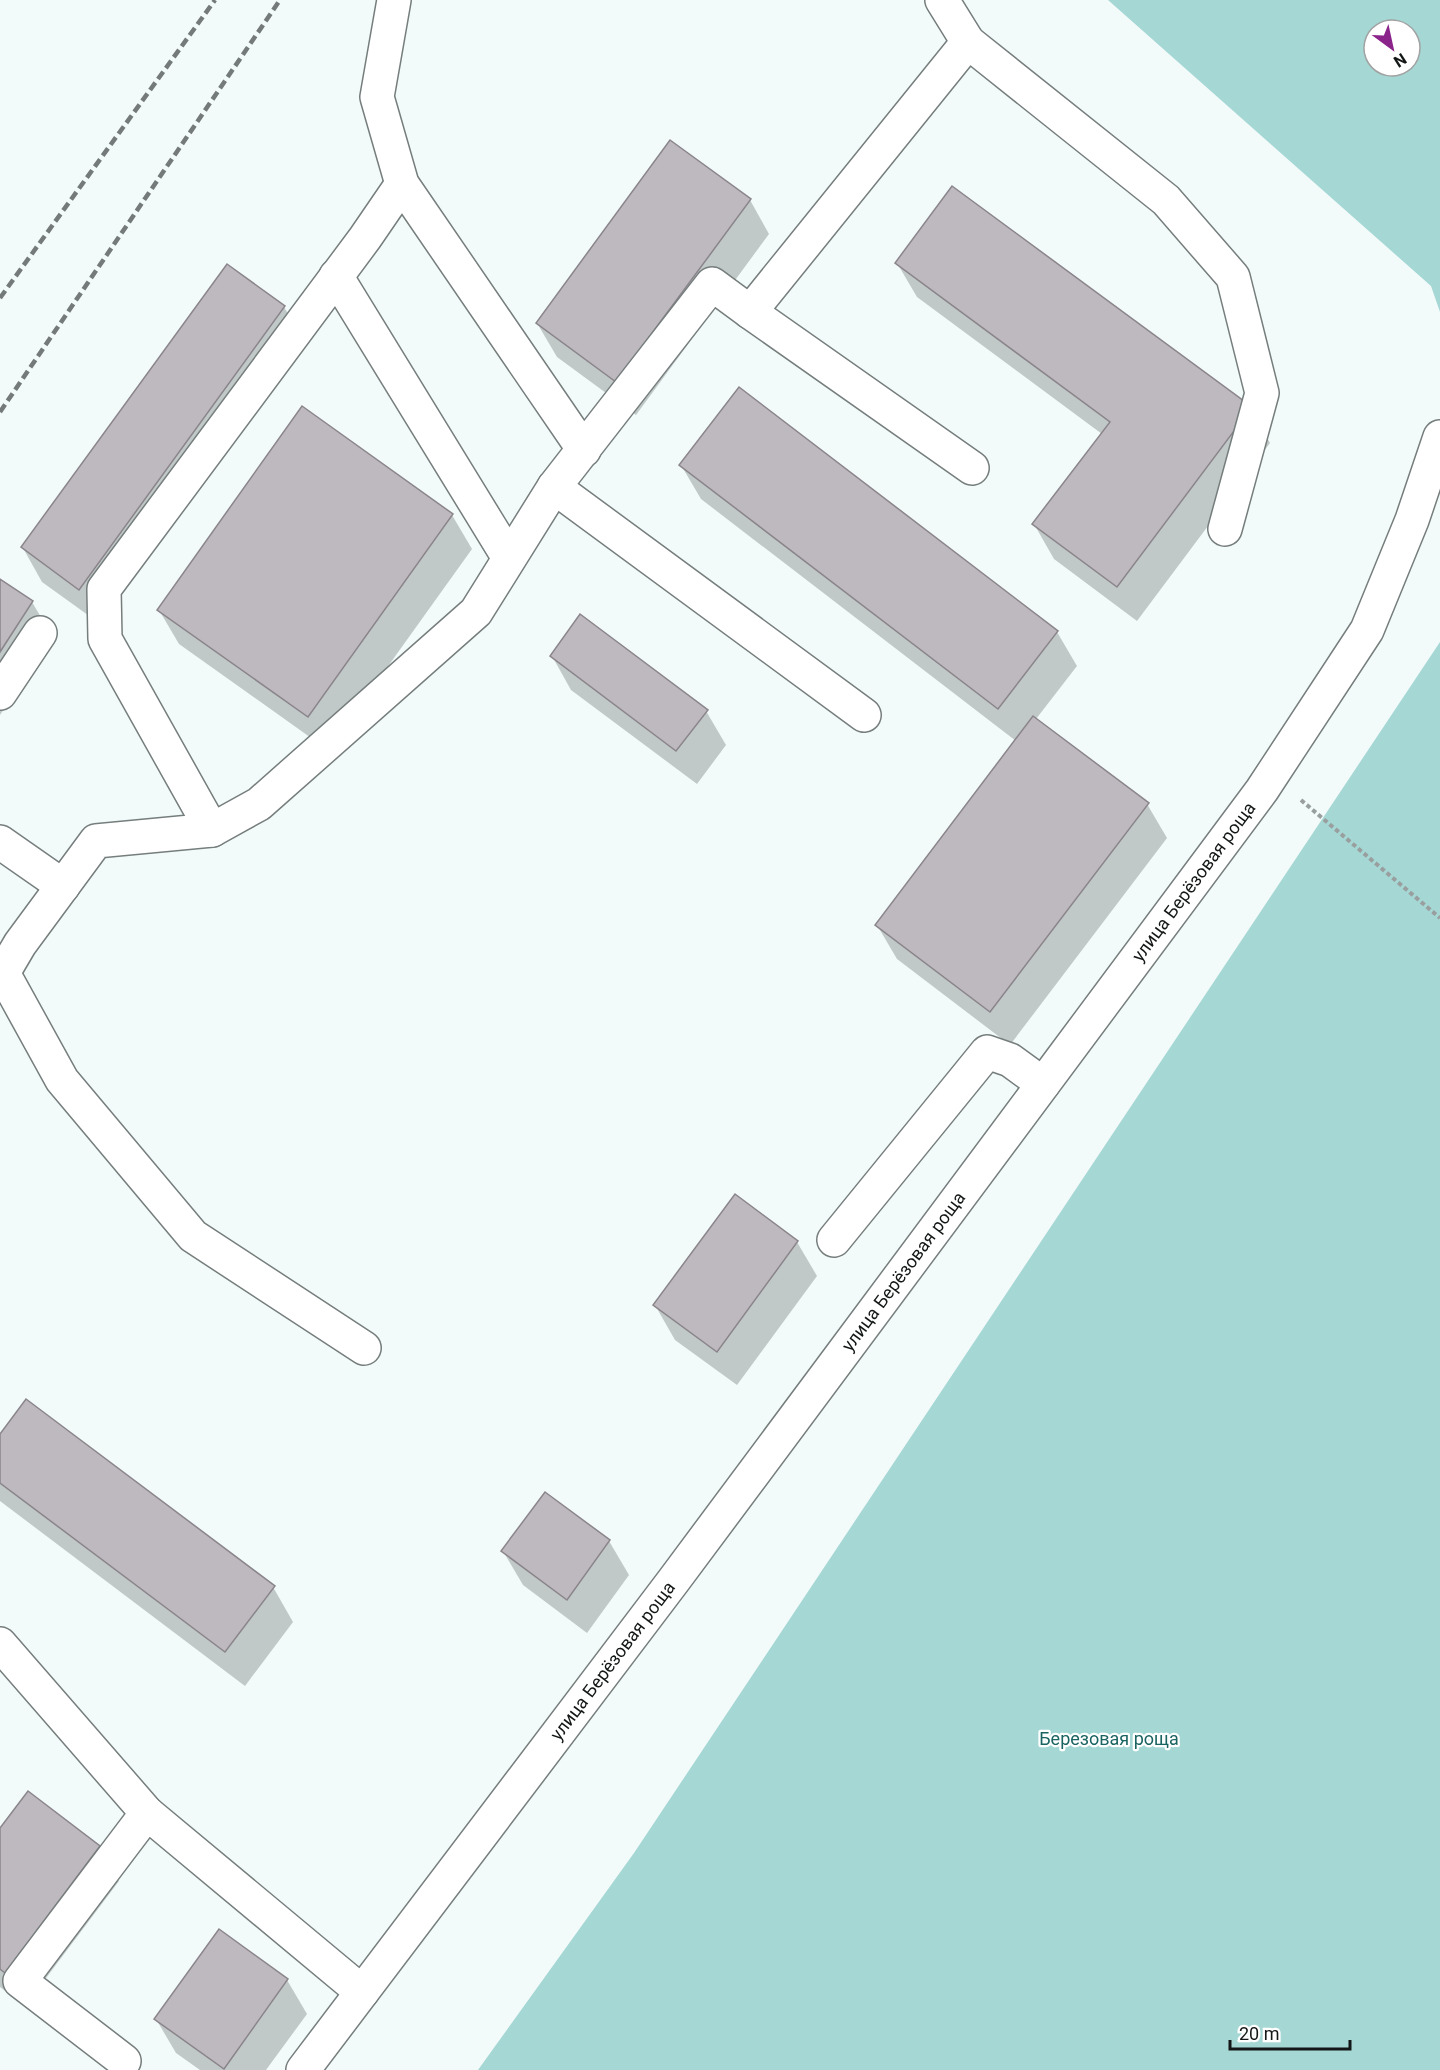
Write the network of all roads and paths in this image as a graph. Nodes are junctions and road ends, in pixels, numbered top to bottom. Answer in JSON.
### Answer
{"nodes":[{"id":1,"x":394,"y":0,"type":"edge"},
{"id":2,"x":942,"y":0,"type":"edge"},
{"id":3,"x":968,"y":42,"type":"junction"},
{"id":4,"x":402,"y":184,"type":"junction"},
{"id":5,"x":336,"y":276,"type":"junction"},
{"id":6,"x":750,"y":312,"type":"junction"},
{"id":7,"x":1440,"y":438,"type":"edge"},
{"id":8,"x":584,"y":450,"type":"junction"},
{"id":9,"x":972,"y":468,"type":"dead end"},
{"id":10,"x":554,"y":487,"type":"junction"},
{"id":11,"x":1225,"y":530,"type":"dead end"},
{"id":12,"x":509,"y":558,"type":"junction"},
{"id":13,"x":40,"y":633,"type":"dead end"},
{"id":14,"x":0,"y":693,"type":"edge"},
{"id":15,"x":864,"y":715,"type":"dead end"},
{"id":16,"x":1272,"y":775,"type":"junction"},
{"id":17,"x":212,"y":830,"type":"junction"},
{"id":18,"x":0,"y":842,"type":"edge"},
{"id":19,"x":63,"y":886,"type":"junction"},
{"id":20,"x":1440,"y":918,"type":"edge"},
{"id":21,"x":1,"y":975,"type":"edge"},
{"id":22,"x":1043,"y":1084,"type":"junction"},
{"id":23,"x":834,"y":1240,"type":"dead end"},
{"id":24,"x":364,"y":1348,"type":"dead end"},
{"id":25,"x":0,"y":1644,"type":"edge"},
{"id":26,"x":147,"y":1813,"type":"junction"},
{"id":27,"x":362,"y":1992,"type":"junction"},
{"id":28,"x":124,"y":2061,"type":"dead end"},
{"id":29,"x":303,"y":2070,"type":"edge"}],
"edges":[{"from":1,"to":4,"type":"street"},
{"from":2,"to":3,"type":"street"},
{"from":3,"to":6,"type":"street"},
{"from":3,"to":11,"type":"street"},
{"from":4,"to":5,"type":"street"},
{"from":4,"to":8,"type":"street"},
{"from":5,"to":12,"type":"street"},
{"from":5,"to":17,"type":"street"},
{"from":6,"to":8,"type":"street"},
{"from":6,"to":9,"type":"street"},
{"from":7,"to":16,"type":"street","name":"улица Берёзовая роща"},
{"from":8,"to":10,"type":"street"},
{"from":10,"to":12,"type":"street"},
{"from":10,"to":15,"type":"street"},
{"from":12,"to":17,"type":"street"},
{"from":13,"to":14,"type":"street"},
{"from":16,"to":20,"type":"path"},
{"from":16,"to":22,"type":"street","name":"улица Берёзовая роща"},
{"from":17,"to":19,"type":"street"},
{"from":18,"to":19,"type":"street"},
{"from":19,"to":21,"type":"street"},
{"from":21,"to":24,"type":"street"},
{"from":22,"to":23,"type":"street"},
{"from":22,"to":27,"type":"street","name":"улица Берёзовая роща"},
{"from":25,"to":26,"type":"street"},
{"from":26,"to":27,"type":"street"},
{"from":26,"to":28,"type":"street"},
{"from":27,"to":29,"type":"street","name":"улица Берёзовая роща"}]}
